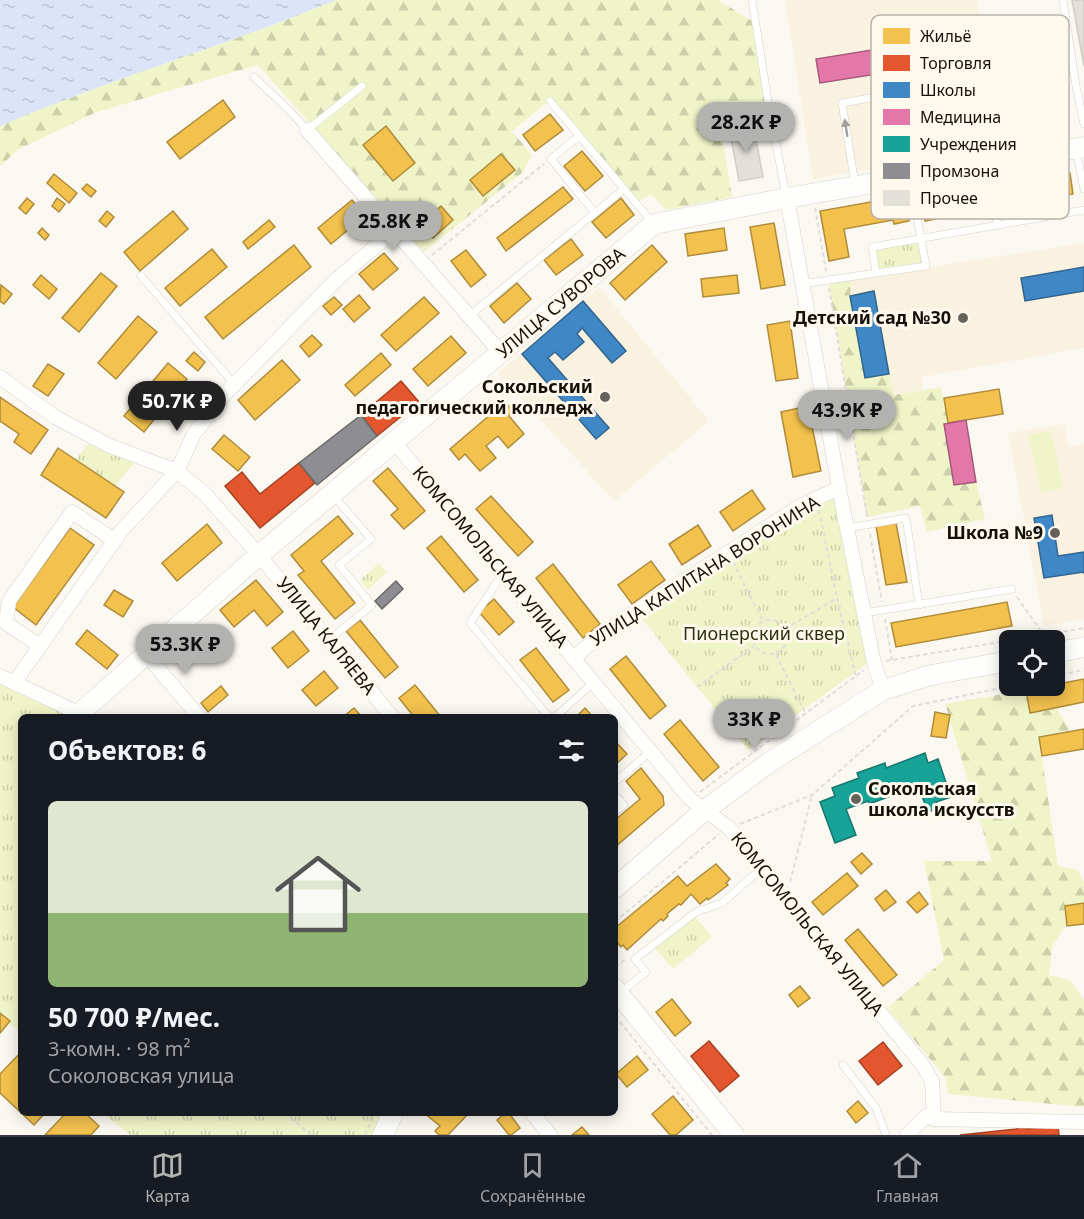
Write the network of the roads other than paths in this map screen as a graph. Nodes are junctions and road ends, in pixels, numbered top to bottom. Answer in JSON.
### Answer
{"nodes":[{"id":1,"x":753,"y":0,"type":"edge"},
{"id":2,"x":1063,"y":0,"type":"edge"},
{"id":3,"x":1065,"y":15,"type":"edge"},
{"id":4,"x":1069,"y":40,"type":"edge"},
{"id":5,"x":254,"y":77,"type":"dead end"},
{"id":6,"x":362,"y":86,"type":"dead end"},
{"id":7,"x":871,"y":98,"type":"edge"},
{"id":8,"x":550,"y":101,"type":"dead end"},
{"id":9,"x":1084,"y":124,"type":"edge"},
{"id":10,"x":307,"y":130,"type":"junction"},
{"id":11,"x":579,"y":136,"type":"junction"},
{"id":12,"x":1080,"y":148,"type":"edge"},
{"id":13,"x":871,"y":183,"type":"edge"},
{"id":14,"x":855,"y":186,"type":"junction"},
{"id":15,"x":624,"y":189,"type":"junction"},
{"id":16,"x":1084,"y":189,"type":"edge"},
{"id":17,"x":787,"y":198,"type":"junction"},
{"id":18,"x":1084,"y":210,"type":"edge"},
{"id":19,"x":595,"y":213,"type":"junction"},
{"id":20,"x":1069,"y":213,"type":"edge"},
{"id":21,"x":918,"y":219,"type":"edge"},
{"id":22,"x":996,"y":219,"type":"edge"},
{"id":23,"x":1032,"y":219,"type":"edge"},
{"id":24,"x":654,"y":224,"type":"junction"},
{"id":25,"x":997,"y":225,"type":"junction"},
{"id":26,"x":395,"y":230,"type":"junction"},
{"id":27,"x":922,"y":238,"type":"junction"},
{"id":28,"x":876,"y":273,"type":"junction"},
{"id":29,"x":141,"y":276,"type":"dead end"},
{"id":30,"x":802,"y":284,"type":"junction"},
{"id":31,"x":469,"y":316,"type":"junction"},
{"id":32,"x":502,"y":354,"type":"junction"},
{"id":33,"x":0,"y":377,"type":"edge"},
{"id":34,"x":235,"y":384,"type":"junction"},
{"id":35,"x":395,"y":443,"type":"junction"},
{"id":36,"x":177,"y":471,"type":"junction"},
{"id":37,"x":839,"y":488,"type":"junction"},
{"id":38,"x":333,"y":495,"type":"junction"},
{"id":39,"x":848,"y":528,"type":"junction"},
{"id":40,"x":114,"y":540,"type":"junction"},
{"id":41,"x":259,"y":555,"type":"junction"},
{"id":42,"x":503,"y":573,"type":"junction"},
{"id":43,"x":1012,"y":589,"type":"road end"},
{"id":44,"x":919,"y":605,"type":"junction"},
{"id":45,"x":865,"y":613,"type":"junction"},
{"id":46,"x":329,"y":640,"type":"junction"},
{"id":47,"x":40,"y":646,"type":"junction"},
{"id":48,"x":1084,"y":647,"type":"edge"},
{"id":49,"x":1065,"y":651,"type":"edge"},
{"id":50,"x":146,"y":654,"type":"junction"},
{"id":51,"x":574,"y":658,"type":"junction"},
{"id":52,"x":999,"y":663,"type":"edge"},
{"id":53,"x":0,"y":676,"type":"edge"},
{"id":54,"x":594,"y":682,"type":"junction"},
{"id":55,"x":14,"y":683,"type":"junction"},
{"id":56,"x":883,"y":690,"type":"junction"},
{"id":57,"x":82,"y":714,"type":"edge"},
{"id":58,"x":85,"y":714,"type":"edge"},
{"id":59,"x":196,"y":714,"type":"edge"},
{"id":60,"x":390,"y":714,"type":"edge"},
{"id":61,"x":546,"y":714,"type":"edge"},
{"id":62,"x":558,"y":714,"type":"edge"},
{"id":63,"x":651,"y":751,"type":"junction"},
{"id":64,"x":618,"y":780,"type":"edge"},
{"id":65,"x":618,"y":798,"type":"edge"},
{"id":66,"x":698,"y":804,"type":"junction"},
{"id":67,"x":618,"y":810,"type":"edge"},
{"id":68,"x":762,"y":868,"type":"junction"},
{"id":69,"x":618,"y":885,"type":"edge"},
{"id":70,"x":618,"y":991,"type":"edge"},
{"id":71,"x":618,"y":993,"type":"edge"},
{"id":72,"x":843,"y":1065,"type":"dead end"},
{"id":73,"x":392,"y":1116,"type":"edge"},
{"id":74,"x":534,"y":1116,"type":"edge"},
{"id":75,"x":934,"y":1119,"type":"junction"},
{"id":76,"x":1084,"y":1122,"type":"edge"},
{"id":77,"x":383,"y":1135,"type":"edge"},
{"id":78,"x":550,"y":1135,"type":"edge"},
{"id":79,"x":734,"y":1135,"type":"edge"},
{"id":80,"x":886,"y":1135,"type":"edge"},
{"id":81,"x":907,"y":1135,"type":"edge"}],
"edges":[{"from":1,"to":17,"type":"lane","name":"УЛИЦА КАПИТАНА ВОРОНИНА"},
{"from":2,"to":3,"type":"lane"},
{"from":4,"to":9,"type":"lane"},
{"from":5,"to":10,"type":"lane"},
{"from":6,"to":10,"type":"lane"},
{"from":14,"to":7,"type":"lane","one_way":true},
{"from":8,"to":11,"type":"lane"},
{"from":10,"to":26,"type":"street"},
{"from":11,"to":15,"type":"lane"},
{"from":11,"to":19,"type":"lane"},
{"from":12,"to":16,"type":"lane"},
{"from":13,"to":14,"type":"street","name":"УЛИЦА СУВОРОВА"},
{"from":14,"to":17,"type":"street","name":"УЛИЦА СУВОРОВА"},
{"from":15,"to":19,"type":"lane"},
{"from":15,"to":24,"type":"lane"},
{"from":17,"to":24,"type":"street","name":"УЛИЦА СУВОРОВА"},
{"from":17,"to":30,"type":"street","name":"УЛИЦА КАПИТАНА ВОРОНИНА"},
{"from":18,"to":20,"type":"lane"},
{"from":19,"to":31,"type":"lane"},
{"from":21,"to":27,"type":"lane"},
{"from":22,"to":25,"type":"lane"},
{"from":23,"to":25,"type":"lane"},
{"from":24,"to":32,"type":"street","name":"УЛИЦА СУВОРОВА"},
{"from":25,"to":27,"type":"lane"},
{"from":26,"to":31,"type":"street"},
{"from":26,"to":34,"type":"street"},
{"from":27,"to":28,"type":"lane"},
{"from":27,"to":28,"type":"lane"},
{"from":28,"to":30,"type":"lane"},
{"from":29,"to":34,"type":"lane"},
{"from":30,"to":37,"type":"street","name":"УЛИЦА КАПИТАНА ВОРОНИНА"},
{"from":31,"to":32,"type":"street"},
{"from":32,"to":35,"type":"street","name":"УЛИЦА СУВОРОВА"},
{"from":33,"to":36,"type":"street","name":"УЛИЦА КАЛЯЕВА"},
{"from":34,"to":36,"type":"street"},
{"from":35,"to":38,"type":"street","name":"УЛИЦА СУВОРОВА"},
{"from":35,"to":42,"type":"street","name":"КОМСОМОЛЬСКАЯ УЛИЦА"},
{"from":36,"to":40,"type":"street"},
{"from":36,"to":41,"type":"street","name":"УЛИЦА КАЛЯЕВА"},
{"from":37,"to":39,"type":"street","name":"УЛИЦА КАПИТАНА ВОРОНИНА"},
{"from":37,"to":51,"type":"street","name":"УЛИЦА КАПИТАНА ВОРОНИНА"},
{"from":38,"to":41,"type":"street","name":"УЛИЦА СУВОРОВА"},
{"from":38,"to":46,"type":"lane"},
{"from":39,"to":44,"type":"lane"},
{"from":39,"to":45,"type":"street","name":"УЛИЦА КАПИТАНА ВОРОНИНА"},
{"from":40,"to":47,"type":"street"},
{"from":40,"to":47,"type":"street"},
{"from":41,"to":46,"type":"street","name":"УЛИЦА КАЛЯЕВА"},
{"from":41,"to":50,"type":"street","name":"УЛИЦА СУВОРОВА"},
{"from":42,"to":51,"type":"street","name":"КОМСОМОЛЬСКАЯ УЛИЦА"},
{"from":42,"to":61,"type":"lane"},
{"from":43,"to":44,"type":"lane"},
{"from":44,"to":45,"type":"lane"},
{"from":45,"to":56,"type":"street","name":"УЛИЦА КАПИТАНА ВОРОНИНА"},
{"from":46,"to":60,"type":"street","name":"УЛИЦА КАЛЯЕВА"},
{"from":47,"to":55,"type":"street"},
{"from":48,"to":49,"type":"street"},
{"from":50,"to":58,"type":"street","name":"УЛИЦА СУВОРОВА"},
{"from":50,"to":59,"type":"street"},
{"from":51,"to":54,"type":"street","name":"КОМСОМОЛЬСКАЯ УЛИЦА"},
{"from":52,"to":56,"type":"street"},
{"from":53,"to":55,"type":"street"},
{"from":54,"to":62,"type":"lane"},
{"from":54,"to":63,"type":"street","name":"КОМСОМОЛЬСКАЯ УЛИЦА"},
{"from":55,"to":57,"type":"street"},
{"from":56,"to":66,"type":"street"},
{"from":63,"to":64,"type":"lane"},
{"from":63,"to":66,"type":"street","name":"КОМСОМОЛЬСКАЯ УЛИЦА"},
{"from":65,"to":67,"type":"lane"},
{"from":66,"to":68,"type":"street","name":"КОМСОМОЛЬСКАЯ УЛИЦА"},
{"from":66,"to":69,"type":"street"},
{"from":68,"to":70,"type":"lane"},
{"from":68,"to":75,"type":"street","name":"КОМСОМОЛЬСКАЯ УЛИЦА"},
{"from":71,"to":79,"type":"street"},
{"from":72,"to":80,"type":"lane"},
{"from":73,"to":77,"type":"street"},
{"from":74,"to":78,"type":"street"},
{"from":75,"to":76,"type":"street"},
{"from":75,"to":81,"type":"street"}]}
